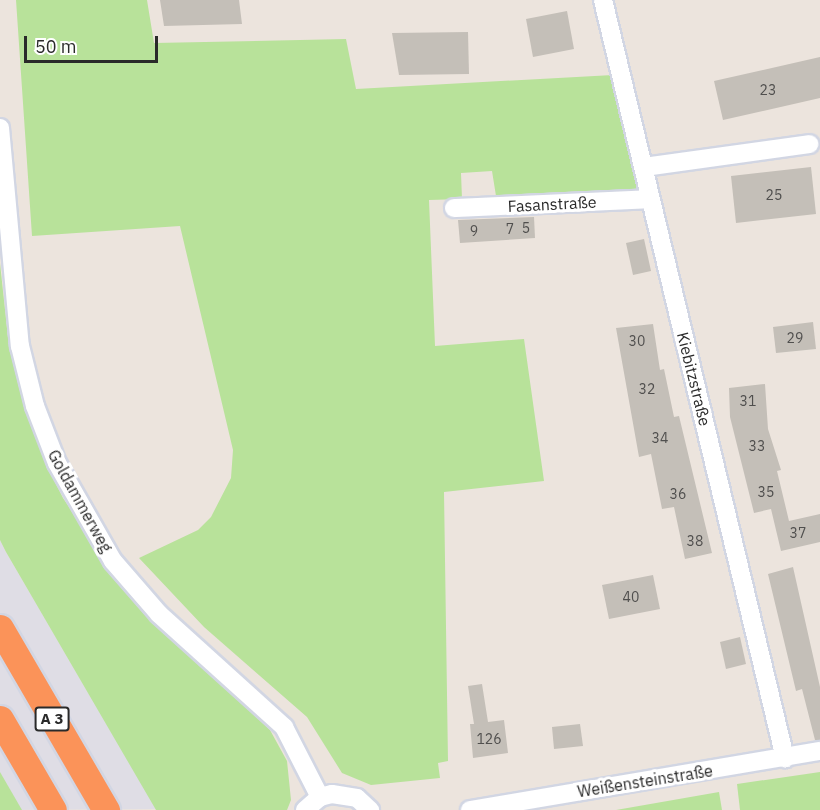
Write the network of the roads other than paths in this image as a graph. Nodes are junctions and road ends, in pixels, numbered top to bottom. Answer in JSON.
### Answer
{"nodes":[{"id":1,"x":603,"y":0,"type":"edge"},
{"id":2,"x":0,"y":128,"type":"edge"},
{"id":3,"x":809,"y":144,"type":"dead end"},
{"id":4,"x":644,"y":167,"type":"junction"},
{"id":5,"x":650,"y":199,"type":"junction"},
{"id":6,"x":454,"y":208,"type":"dead end"},
{"id":7,"x":0,"y":628,"type":"edge"},
{"id":8,"x":0,"y":719,"type":"edge"},
{"id":9,"x":820,"y":752,"type":"edge"},
{"id":10,"x":785,"y":758,"type":"junction"},
{"id":11,"x":320,"y":797,"type":"junction"},
{"id":12,"x":53,"y":810,"type":"edge"},
{"id":13,"x":106,"y":810,"type":"edge"},
{"id":14,"x":305,"y":810,"type":"edge"},
{"id":15,"x":370,"y":810,"type":"edge"},
{"id":16,"x":470,"y":810,"type":"edge"}],
"edges":[{"from":1,"to":4,"type":"street","name":"Kiebitzstraße"},
{"from":2,"to":11,"type":"street","name":"Goldammerweg"},
{"from":3,"to":4,"type":"street"},
{"from":4,"to":5,"type":"street","name":"Kiebitzstraße"},
{"from":5,"to":6,"type":"street","name":"Fasanstraße"},
{"from":5,"to":10,"type":"street","name":"Kiebitzstraße"},
{"from":7,"to":13,"type":"highway","number":"A 3"},
{"from":8,"to":12,"type":"highway","number":"A 3"},
{"from":9,"to":10,"type":"street","name":"Weißensteinstraße"},
{"from":10,"to":16,"type":"street","name":"Weißensteinstraße"},
{"from":11,"to":14,"type":"street"},
{"from":11,"to":15,"type":"street"}]}
